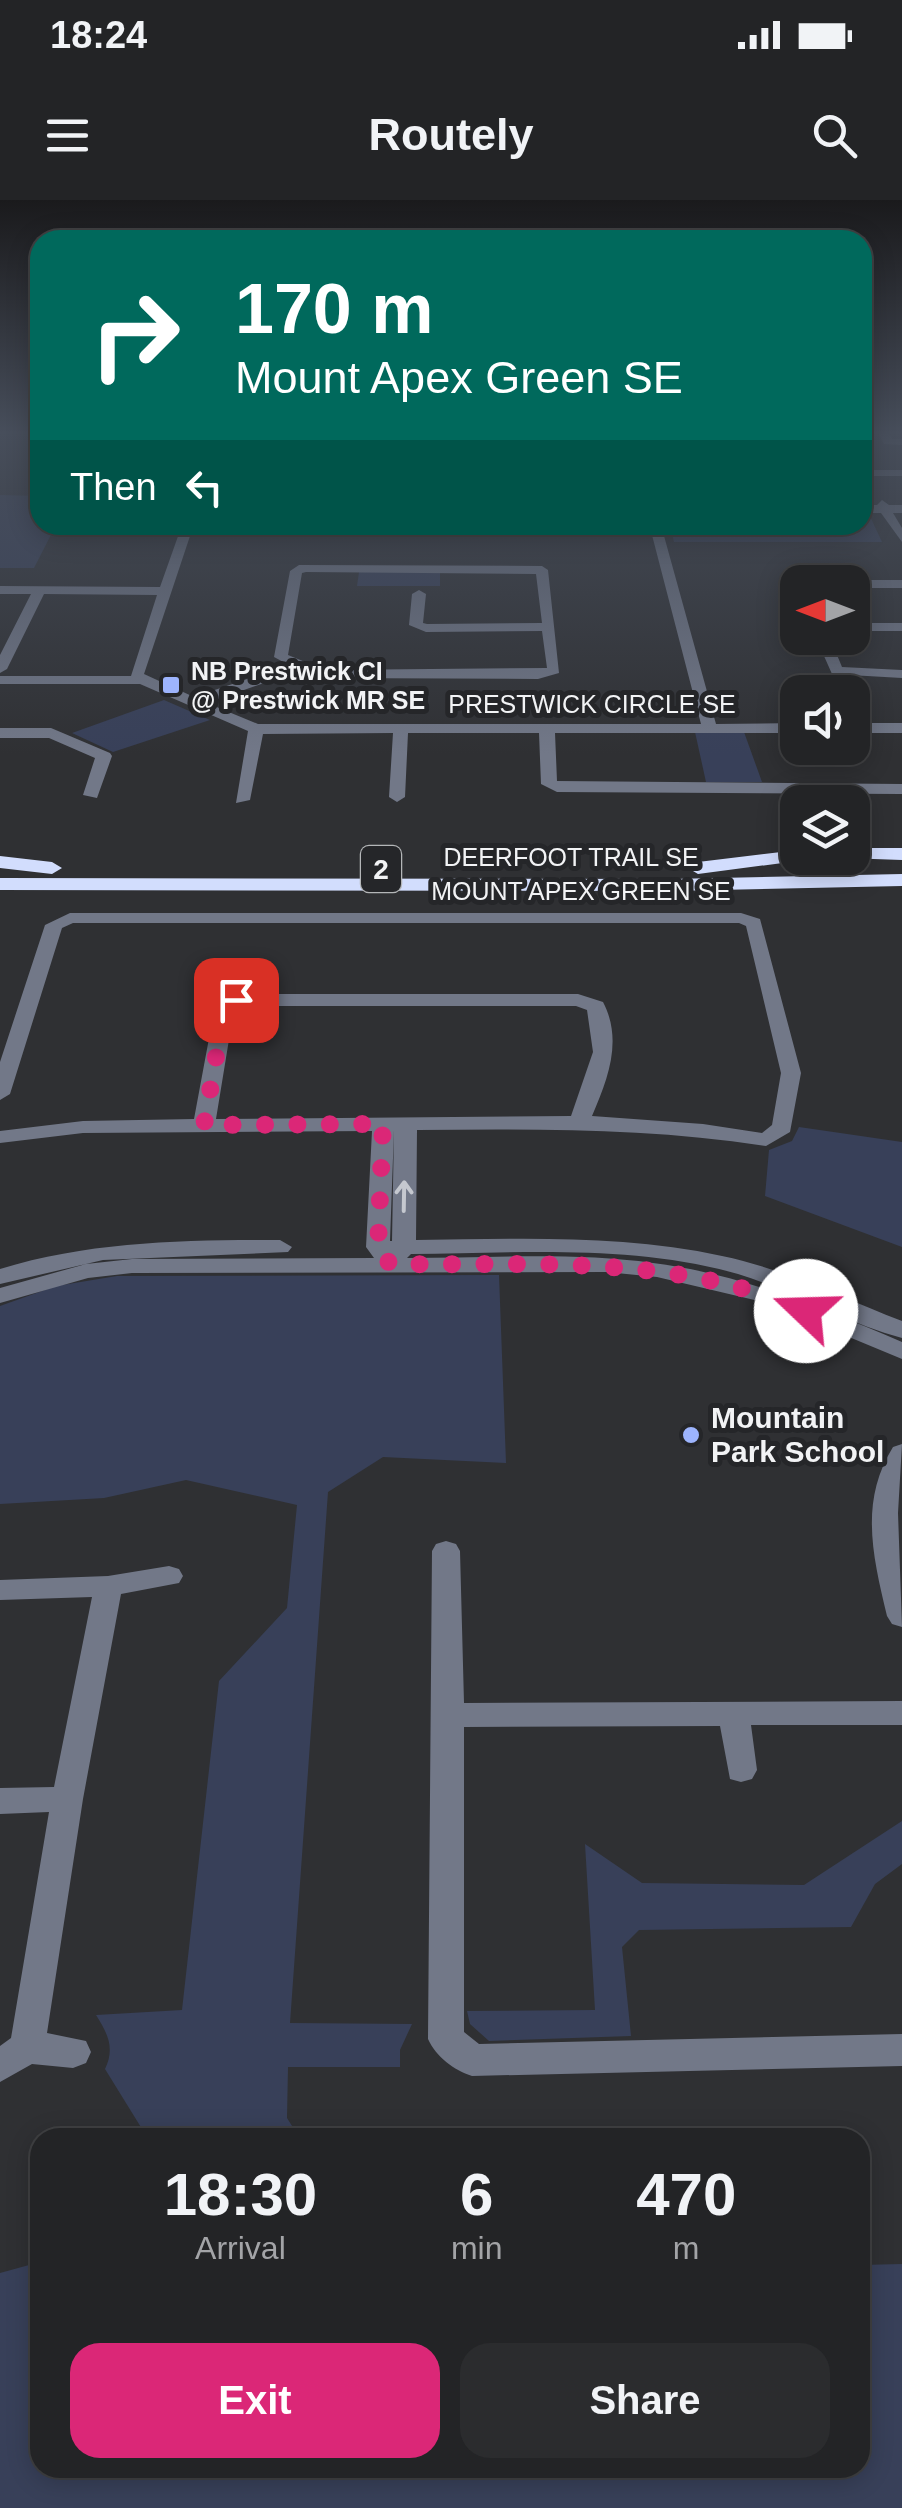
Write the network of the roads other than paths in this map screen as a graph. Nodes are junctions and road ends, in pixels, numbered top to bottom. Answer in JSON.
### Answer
{"nodes":[{"id":1,"x":183,"y":539,"type":"edge"},
{"id":2,"x":420,"y":539,"type":"edge"},
{"id":3,"x":659,"y":539,"type":"edge"},
{"id":4,"x":419,"y":568,"type":"junction"},
{"id":5,"x":870,"y":584,"type":"edge"},
{"id":6,"x":902,"y":584,"type":"edge"},
{"id":7,"x":0,"y":590,"type":"edge"},
{"id":8,"x":40,"y":590,"type":"junction"},
{"id":9,"x":165,"y":592,"type":"junction"},
{"id":10,"x":419,"y":594,"type":"dead end"},
{"id":11,"x":547,"y":627,"type":"junction"},
{"id":12,"x":870,"y":627,"type":"edge"},
{"id":13,"x":902,"y":627,"type":"edge"},
{"id":14,"x":0,"y":632,"type":"edge"},
{"id":15,"x":18,"y":632,"type":"junction"},
{"id":16,"x":831,"y":655,"type":"edge"},
{"id":17,"x":300,"y":666,"type":"junction"},
{"id":18,"x":0,"y":669,"type":"edge"},
{"id":19,"x":902,"y":674,"type":"edge"},
{"id":20,"x":0,"y":680,"type":"edge"},
{"id":21,"x":142,"y":680,"type":"junction"},
{"id":22,"x":194,"y":702,"type":"junction"},
{"id":23,"x":710,"y":728,"type":"junction"},
{"id":24,"x":780,"y":728,"type":"edge"},
{"id":25,"x":870,"y":728,"type":"edge"},
{"id":26,"x":897,"y":728,"type":"edge"},
{"id":27,"x":256,"y":729,"type":"junction"},
{"id":28,"x":401,"y":729,"type":"junction"},
{"id":29,"x":547,"y":730,"type":"junction"},
{"id":30,"x":0,"y":733,"type":"edge"},
{"id":31,"x":902,"y":748,"type":"edge"},
{"id":32,"x":902,"y":789,"type":"edge"},
{"id":33,"x":91,"y":795,"type":"dead end"},
{"id":34,"x":398,"y":797,"type":"dead end"},
{"id":35,"x":242,"y":800,"type":"dead end"},
{"id":36,"x":870,"y":854,"type":"edge"},
{"id":37,"x":902,"y":854,"type":"edge"},
{"id":38,"x":780,"y":858,"type":"edge"},
{"id":39,"x":0,"y":866,"type":"edge"},
{"id":40,"x":698,"y":868,"type":"junction"},
{"id":41,"x":902,"y":868,"type":"edge"},
{"id":42,"x":902,"y":880,"type":"edge"},
{"id":43,"x":0,"y":884,"type":"edge"},
{"id":44,"x":423,"y":885,"type":"junction"},
{"id":45,"x":0,"y":895,"type":"edge"},
{"id":46,"x":0,"y":1094,"type":"edge"},
{"id":47,"x":579,"y":1122,"type":"junction"},
{"id":48,"x":395,"y":1124,"type":"junction"},
{"id":49,"x":204,"y":1125,"type":"junction"},
{"id":50,"x":0,"y":1137,"type":"edge"},
{"id":51,"x":391,"y":1253,"type":"junction"},
{"id":52,"x":0,"y":1277,"type":"edge"},
{"id":53,"x":0,"y":1296,"type":"edge"},
{"id":54,"x":902,"y":1330,"type":"edge"},
{"id":55,"x":902,"y":1350,"type":"edge"},
{"id":56,"x":902,"y":1453,"type":"edge"},
{"id":57,"x":446,"y":1551,"type":"dead end"},
{"id":58,"x":168,"y":1576,"type":"dead end"},
{"id":59,"x":108,"y":1586,"type":"junction"},
{"id":60,"x":0,"y":1590,"type":"edge"},
{"id":61,"x":902,"y":1616,"type":"edge"},
{"id":62,"x":902,"y":1713,"type":"edge"},
{"id":63,"x":449,"y":1715,"type":"junction"},
{"id":64,"x":734,"y":1716,"type":"junction"},
{"id":65,"x":740,"y":1770,"type":"dead end"},
{"id":66,"x":67,"y":1800,"type":"junction"},
{"id":67,"x":0,"y":1802,"type":"edge"},
{"id":68,"x":902,"y":2050,"type":"edge"},
{"id":69,"x":72,"y":2052,"type":"dead end"},
{"id":70,"x":14,"y":2056,"type":"edge"}],
"edges":[{"from":1,"to":9,"type":"street"},
{"from":2,"to":4,"type":"street"},
{"from":3,"to":23,"type":"street"},
{"from":4,"to":11,"type":"street"},
{"from":4,"to":17,"type":"street"},
{"from":5,"to":6,"type":"street"},
{"from":7,"to":8,"type":"street"},
{"from":8,"to":9,"type":"street"},
{"from":8,"to":15,"type":"street"},
{"from":9,"to":21,"type":"street"},
{"from":10,"to":11,"type":"street"},
{"from":11,"to":17,"type":"street"},
{"from":12,"to":13,"type":"street"},
{"from":14,"to":15,"type":"street"},
{"from":15,"to":18,"type":"street"},
{"from":16,"to":19,"type":"street"},
{"from":17,"to":22,"type":"street"},
{"from":20,"to":21,"type":"street"},
{"from":21,"to":22,"type":"street","name":"PRESTWICK CIRCLE SE"},
{"from":22,"to":27,"type":"street","name":"PRESTWICK CIRCLE SE"},
{"from":23,"to":24,"type":"street","name":"PRESTWICK CIRCLE SE"},
{"from":23,"to":29,"type":"street","name":"PRESTWICK CIRCLE SE"},
{"from":25,"to":26,"type":"street"},
{"from":26,"to":31,"type":"street"},
{"from":27,"to":28,"type":"street","name":"PRESTWICK CIRCLE SE"},
{"from":27,"to":35,"type":"street"},
{"from":28,"to":29,"type":"street","name":"PRESTWICK CIRCLE SE"},
{"from":28,"to":34,"type":"street"},
{"from":29,"to":32,"type":"street"},
{"from":30,"to":33,"type":"street"},
{"from":36,"to":37,"type":"highway"},
{"from":38,"to":40,"type":"highway"},
{"from":39,"to":40,"type":"highway","name":"DEERFOOT TRAIL SE","number":"2"},
{"from":40,"to":41,"type":"highway","name":"DEERFOOT TRAIL SE","number":"2"},
{"from":42,"to":44,"type":"highway","name":"DEERFOOT TRAIL SE","number":"2"},
{"from":43,"to":44,"type":"highway","name":"DEERFOOT TRAIL SE","number":"2"},
{"from":44,"to":45,"type":"highway"},
{"from":46,"to":47,"type":"street","name":"MOUNT APEX GREEN SE"},
{"from":47,"to":48,"type":"street","name":"MOUNT APEX GREEN SE"},
{"from":47,"to":49,"type":"street"},
{"from":48,"to":49,"type":"street","name":"MOUNT APEX GREEN SE"},
{"from":48,"to":51,"type":"street"},
{"from":49,"to":50,"type":"street","name":"MOUNT APEX GREEN SE"},
{"from":51,"to":52,"type":"street"},
{"from":51,"to":53,"type":"street"},
{"from":51,"to":54,"type":"street"},
{"from":51,"to":55,"type":"street"},
{"from":56,"to":61,"type":"street"},
{"from":57,"to":63,"type":"street"},
{"from":58,"to":59,"type":"street"},
{"from":59,"to":60,"type":"street"},
{"from":59,"to":66,"type":"street"},
{"from":62,"to":64,"type":"street"},
{"from":63,"to":64,"type":"street"},
{"from":63,"to":68,"type":"street"},
{"from":64,"to":65,"type":"street"},
{"from":66,"to":67,"type":"street"},
{"from":66,"to":70,"type":"street"},
{"from":69,"to":70,"type":"street"}]}
